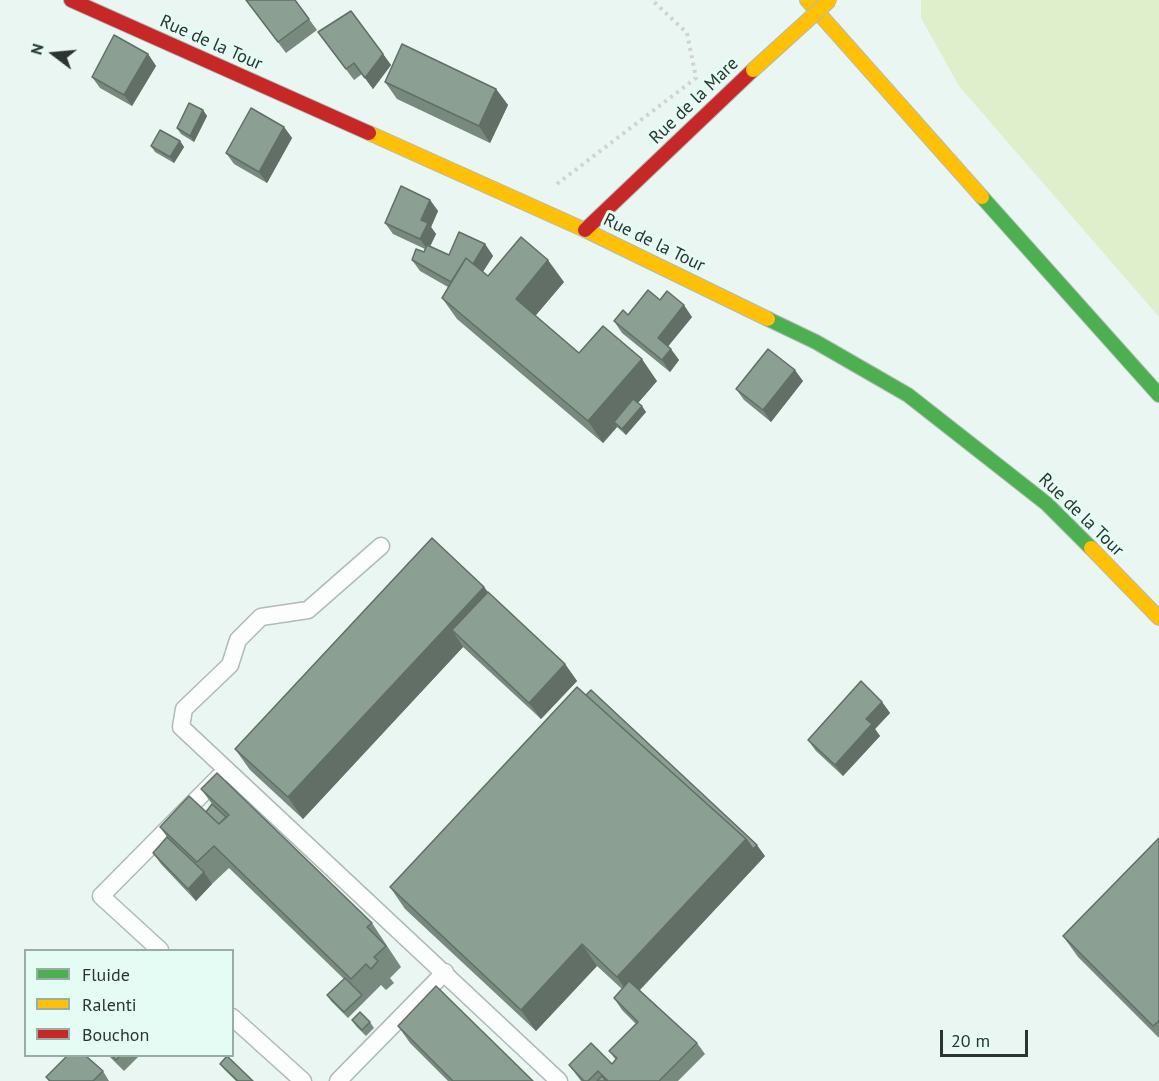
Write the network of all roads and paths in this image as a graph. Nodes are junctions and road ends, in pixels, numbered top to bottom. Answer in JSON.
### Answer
{"nodes":[{"id":1,"x":71,"y":0,"type":"edge"},
{"id":2,"x":652,"y":0,"type":"edge"},
{"id":3,"x":807,"y":0,"type":"edge"},
{"id":4,"x":830,"y":0,"type":"edge"},
{"id":5,"x":530,"y":205,"type":"junction"},
{"id":6,"x":585,"y":230,"type":"junction"},
{"id":7,"x":1159,"y":395,"type":"edge"},
{"id":8,"x":381,"y":546,"type":"dead end"},
{"id":9,"x":1159,"y":618,"type":"edge"},
{"id":10,"x":226,"y":770,"type":"junction"},
{"id":11,"x":158,"y":949,"type":"edge"},
{"id":12,"x":445,"y":972,"type":"junction"},
{"id":13,"x":234,"y":1019,"type":"edge"},
{"id":14,"x":303,"y":1081,"type":"edge"},
{"id":15,"x":338,"y":1081,"type":"edge"},
{"id":16,"x":559,"y":1081,"type":"edge"}],
"edges":[{"from":1,"to":5,"type":"street","name":"Rue de la Tour"},
{"from":2,"to":5,"type":"path"},
{"from":3,"to":7,"type":"street"},
{"from":4,"to":6,"type":"street","name":"Rue de la Mare","bridge":true},
{"from":5,"to":6,"type":"street","name":"Rue de la Tour"},
{"from":6,"to":9,"type":"street","name":"Rue de la Tour"},
{"from":8,"to":10,"type":"lane"},
{"from":10,"to":11,"type":"lane"},
{"from":10,"to":12,"type":"lane"},
{"from":12,"to":15,"type":"lane"},
{"from":12,"to":16,"type":"lane"},
{"from":13,"to":14,"type":"lane"}]}
